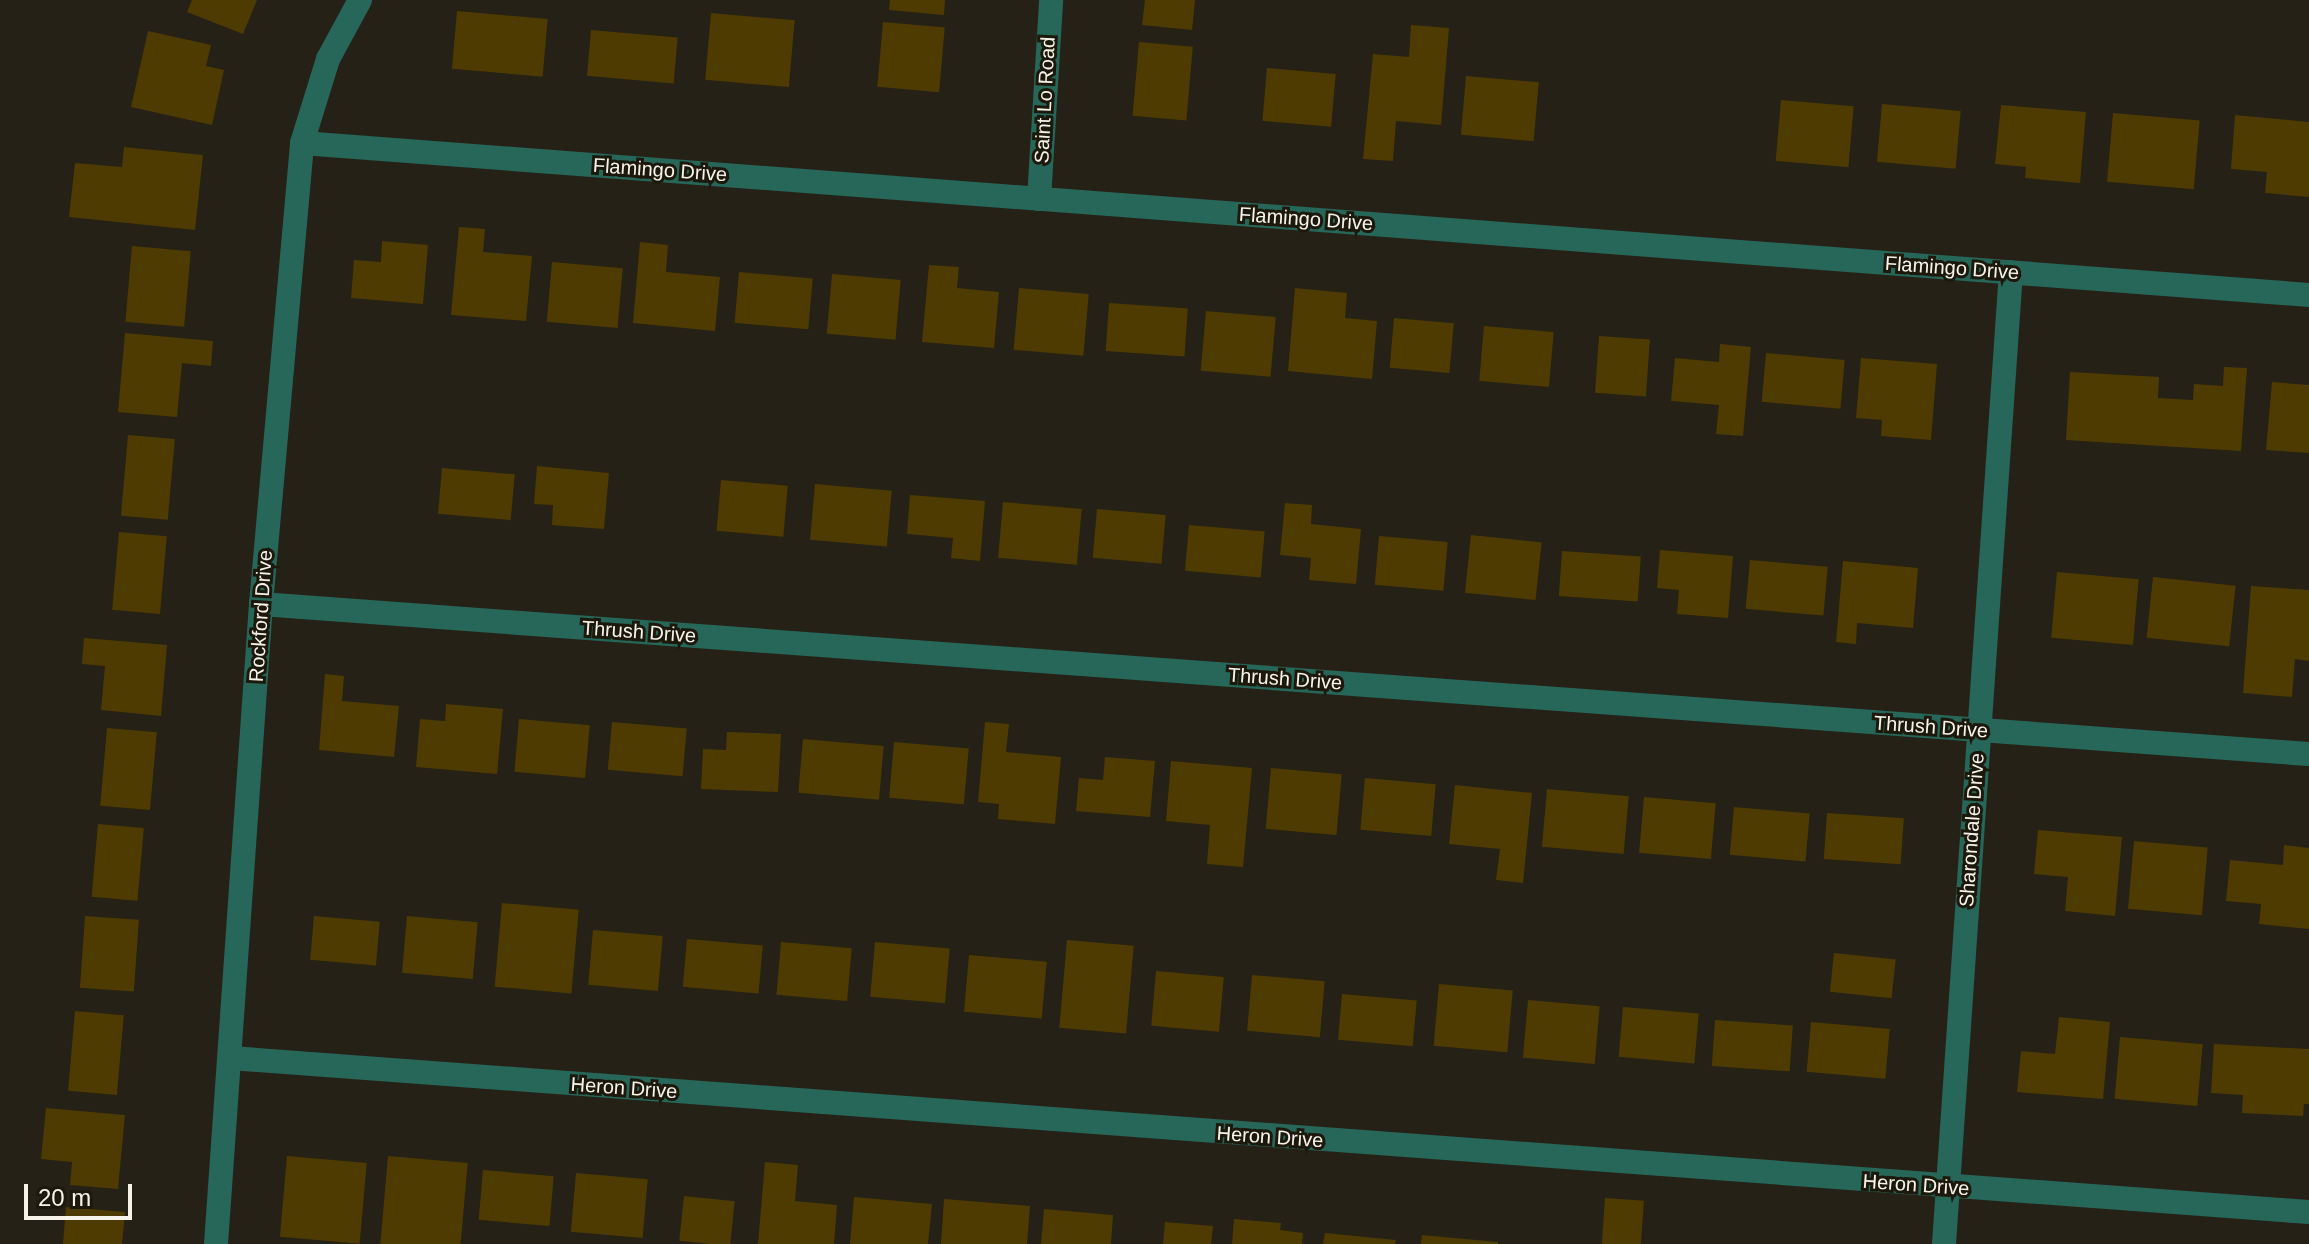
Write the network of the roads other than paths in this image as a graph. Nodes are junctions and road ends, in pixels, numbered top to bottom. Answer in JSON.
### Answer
{"nodes":[{"id":1,"x":360,"y":0,"type":"edge"},
{"id":2,"x":1051,"y":0,"type":"edge"},
{"id":3,"x":302,"y":143,"type":"junction"},
{"id":4,"x":1039,"y":199,"type":"junction"},
{"id":5,"x":2011,"y":272,"type":"junction"},
{"id":6,"x":2309,"y":295,"type":"edge"},
{"id":7,"x":261,"y":604,"type":"junction"},
{"id":8,"x":1979,"y":730,"type":"junction"},
{"id":9,"x":2309,"y":754,"type":"edge"},
{"id":10,"x":231,"y":1058,"type":"junction"},
{"id":11,"x":1947,"y":1188,"type":"junction"},
{"id":12,"x":2309,"y":1212,"type":"edge"},
{"id":13,"x":216,"y":1244,"type":"edge"},
{"id":14,"x":1944,"y":1244,"type":"edge"}],
"edges":[{"from":1,"to":3,"type":"street","name":"Rockford Drive"},
{"from":2,"to":4,"type":"street","name":"Saint Lo Road"},
{"from":3,"to":4,"type":"street","name":"Flamingo Drive"},
{"from":3,"to":7,"type":"street","name":"Rockford Drive"},
{"from":4,"to":5,"type":"street","name":"Flamingo Drive"},
{"from":5,"to":6,"type":"street","name":"Flamingo Drive"},
{"from":5,"to":8,"type":"street","name":"Sharondale Drive"},
{"from":7,"to":8,"type":"street","name":"Thrush Drive"},
{"from":7,"to":10,"type":"street","name":"Rockford Drive"},
{"from":8,"to":9,"type":"street","name":"Thrush Drive"},
{"from":8,"to":11,"type":"street","name":"Sharondale Drive"},
{"from":10,"to":11,"type":"street","name":"Heron Drive"},
{"from":10,"to":13,"type":"street","name":"Rockford Drive"},
{"from":11,"to":12,"type":"street","name":"Heron Drive"},
{"from":11,"to":14,"type":"street","name":"Sharondale Drive"}]}
